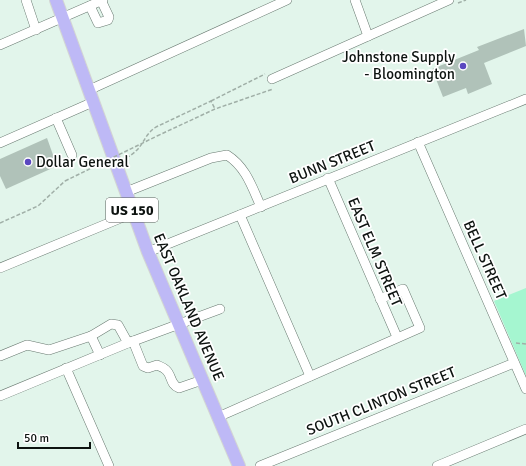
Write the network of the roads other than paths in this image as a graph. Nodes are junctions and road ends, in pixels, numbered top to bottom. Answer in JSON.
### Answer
{"nodes":[{"id":1,"x":26,"y":0,"type":"edge"},
{"id":2,"x":56,"y":0,"type":"edge"},
{"id":3,"x":102,"y":0,"type":"edge"},
{"id":4,"x":287,"y":0,"type":"edge"},
{"id":5,"x":355,"y":0,"type":"edge"},
{"id":6,"x":449,"y":0,"type":"edge"},
{"id":7,"x":90,"y":6,"type":"junction"},
{"id":8,"x":63,"y":19,"type":"junction"},
{"id":9,"x":36,"y":30,"type":"junction"},
{"id":10,"x":368,"y":36,"type":"junction"},
{"id":11,"x":0,"y":44,"type":"edge"},
{"id":12,"x":272,"y":79,"type":"road end"},
{"id":13,"x":89,"y":90,"type":"junction"},
{"id":14,"x":526,"y":99,"type":"edge"},
{"id":15,"x":93,"y":102,"type":"junction"},
{"id":16,"x":56,"y":118,"type":"junction"},
{"id":17,"x":418,"y":142,"type":"junction"},
{"id":18,"x":0,"y":143,"type":"edge"},
{"id":19,"x":72,"y":154,"type":"dead end"},
{"id":20,"x":328,"y":178,"type":"junction"},
{"id":21,"x":126,"y":192,"type":"junction"},
{"id":22,"x":261,"y":207,"type":"junction"},
{"id":23,"x":133,"y":213,"type":"junction"},
{"id":24,"x":240,"y":215,"type":"junction"},
{"id":25,"x":148,"y":252,"type":"junction"},
{"id":26,"x":0,"y":268,"type":"edge"},
{"id":27,"x":380,"y":299,"type":"junction"},
{"id":28,"x":220,"y":309,"type":"dead end"},
{"id":29,"x":178,"y":325,"type":"junction"},
{"id":30,"x":92,"y":336,"type":"junction"},
{"id":31,"x":397,"y":338,"type":"junction"},
{"id":32,"x":131,"y":342,"type":"junction"},
{"id":33,"x":100,"y":355,"type":"junction"},
{"id":34,"x":0,"y":356,"type":"edge"},
{"id":35,"x":514,"y":363,"type":"junction"},
{"id":36,"x":66,"y":368,"type":"junction"},
{"id":37,"x":310,"y":376,"type":"junction"},
{"id":38,"x":202,"y":380,"type":"junction"},
{"id":39,"x":526,"y":389,"type":"edge"},
{"id":40,"x":0,"y":396,"type":"edge"},
{"id":41,"x":218,"y":417,"type":"junction"},
{"id":42,"x":526,"y":428,"type":"edge"},
{"id":43,"x":109,"y":466,"type":"edge"},
{"id":44,"x":239,"y":466,"type":"edge"},
{"id":45,"x":260,"y":466,"type":"edge"},
{"id":46,"x":437,"y":466,"type":"edge"}],
"edges":[{"from":1,"to":9,"type":"street"},
{"from":2,"to":8,"type":"main road","name":"EAST OAKLAND AVENUE","number":"US 150"},
{"from":3,"to":7,"type":"street"},
{"from":3,"to":7,"type":"street"},
{"from":4,"to":13,"type":"street"},
{"from":5,"to":10,"type":"street"},
{"from":6,"to":10,"type":"street"},
{"from":7,"to":8,"type":"street"},
{"from":8,"to":9,"type":"street"},
{"from":8,"to":13,"type":"main road","name":"EAST OAKLAND AVENUE","number":"US 150"},
{"from":9,"to":11,"type":"street"},
{"from":10,"to":12,"type":"street"},
{"from":13,"to":15,"type":"main road","name":"EAST OAKLAND AVENUE","number":"US 150"},
{"from":14,"to":17,"type":"street","name":"BUNN STREET"},
{"from":15,"to":16,"type":"street"},
{"from":15,"to":21,"type":"main road","name":"EAST OAKLAND AVENUE","number":"US 150"},
{"from":16,"to":18,"type":"street"},
{"from":16,"to":19,"type":"street"},
{"from":17,"to":20,"type":"street","name":"BUNN STREET"},
{"from":17,"to":35,"type":"street","name":"BELL STREET"},
{"from":20,"to":22,"type":"street","name":"BUNN STREET"},
{"from":20,"to":27,"type":"street","name":"EAST ELM STREET"},
{"from":21,"to":22,"type":"street"},
{"from":21,"to":23,"type":"main road","name":"EAST OAKLAND AVENUE","number":"US 150"},
{"from":22,"to":24,"type":"street","name":"BUNN STREET"},
{"from":23,"to":25,"type":"main road","name":"EAST OAKLAND AVENUE","number":"US 150"},
{"from":23,"to":26,"type":"street"},
{"from":24,"to":25,"type":"street","name":"BUNN STREET"},
{"from":24,"to":37,"type":"street"},
{"from":25,"to":29,"type":"main road","name":"EAST OAKLAND AVENUE","number":"US 150"},
{"from":27,"to":31,"type":"street","name":"EAST ELM STREET"},
{"from":27,"to":31,"type":"street"},
{"from":28,"to":29,"type":"street"},
{"from":29,"to":32,"type":"street"},
{"from":29,"to":38,"type":"main road","name":"EAST OAKLAND AVENUE","number":"US 150"},
{"from":30,"to":32,"type":"street"},
{"from":30,"to":33,"type":"street"},
{"from":30,"to":34,"type":"street"},
{"from":31,"to":37,"type":"street"},
{"from":32,"to":33,"type":"street"},
{"from":32,"to":38,"type":"street"},
{"from":33,"to":36,"type":"street"},
{"from":35,"to":39,"type":"street","name":"BELL STREET"},
{"from":35,"to":45,"type":"street","name":"SOUTH CLINTON STREET"},
{"from":36,"to":40,"type":"street"},
{"from":36,"to":43,"type":"street"},
{"from":37,"to":41,"type":"street"},
{"from":38,"to":41,"type":"main road","name":"EAST OAKLAND AVENUE","number":"US 150"},
{"from":41,"to":44,"type":"main road","name":"EAST OAKLAND AVENUE","number":"US 150"},
{"from":42,"to":46,"type":"street"}]}
